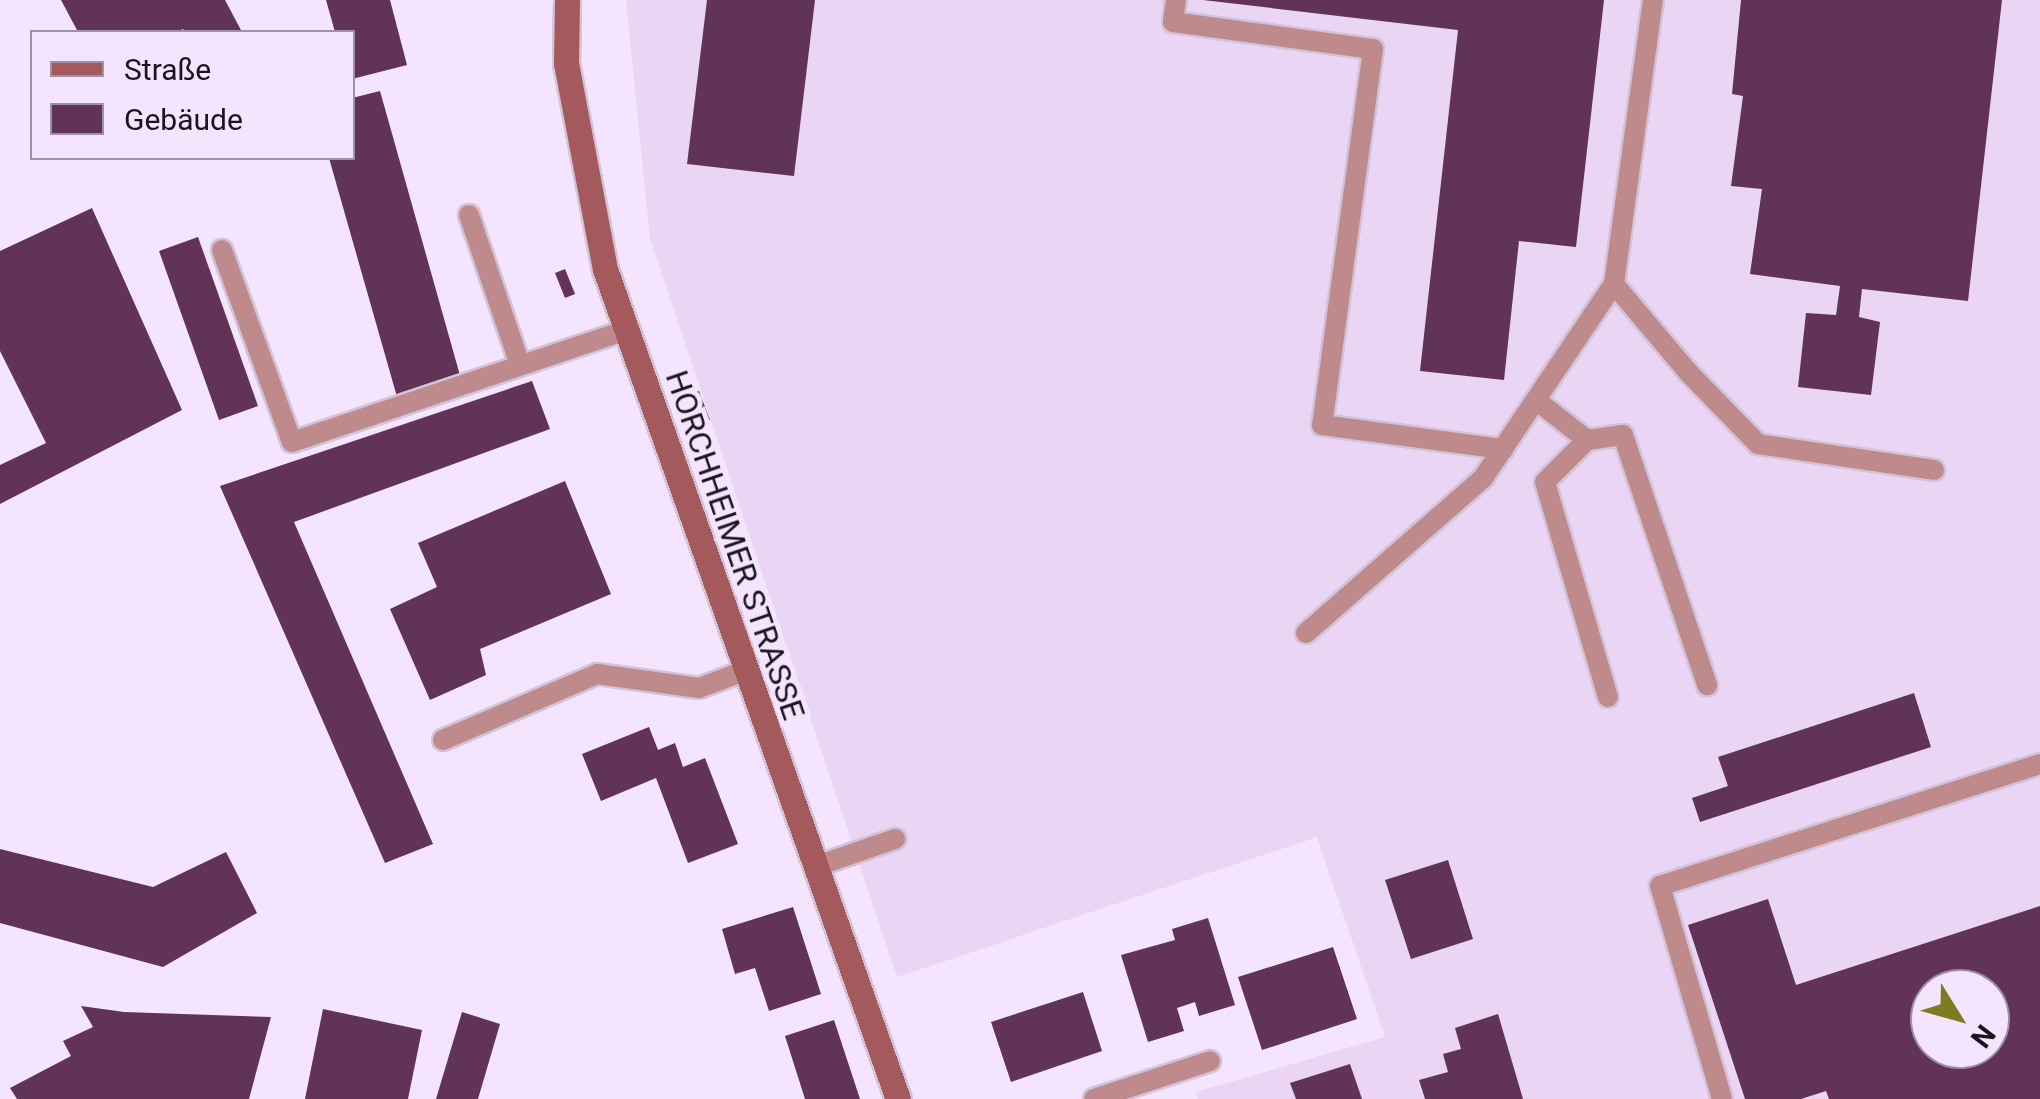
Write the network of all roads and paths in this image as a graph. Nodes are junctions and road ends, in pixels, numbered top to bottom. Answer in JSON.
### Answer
{"nodes":[{"id":1,"x":567,"y":0,"type":"edge"},
{"id":2,"x":1176,"y":0,"type":"edge"},
{"id":3,"x":1653,"y":0,"type":"edge"},
{"id":4,"x":469,"y":215,"type":"dead end"},
{"id":5,"x":222,"y":250,"type":"dead end"},
{"id":6,"x":1614,"y":284,"type":"junction"},
{"id":7,"x":626,"y":330,"type":"junction"},
{"id":8,"x":520,"y":366,"type":"junction"},
{"id":9,"x":1536,"y":400,"type":"junction"},
{"id":10,"x":1587,"y":440,"type":"junction"},
{"id":11,"x":1503,"y":449,"type":"junction"},
{"id":12,"x":1934,"y":470,"type":"dead end"},
{"id":13,"x":1306,"y":633,"type":"dead end"},
{"id":14,"x":744,"y":670,"type":"junction"},
{"id":15,"x":1707,"y":685,"type":"dead end"},
{"id":16,"x":1608,"y":698,"type":"dead end"},
{"id":17,"x":443,"y":740,"type":"dead end"},
{"id":18,"x":2040,"y":764,"type":"edge"},
{"id":19,"x":895,"y":839,"type":"dead end"},
{"id":20,"x":814,"y":867,"type":"junction"},
{"id":21,"x":1210,"y":1060,"type":"dead end"},
{"id":22,"x":898,"y":1099,"type":"edge"},
{"id":23,"x":1094,"y":1099,"type":"edge"},
{"id":24,"x":1722,"y":1099,"type":"edge"}],
"edges":[{"from":1,"to":7,"type":"main road","name":"HORCHHEIMER STRASSE"},
{"from":2,"to":11,"type":"lane"},
{"from":3,"to":6,"type":"lane"},
{"from":4,"to":8,"type":"lane"},
{"from":5,"to":8,"type":"lane"},
{"from":6,"to":9,"type":"lane"},
{"from":6,"to":12,"type":"lane"},
{"from":7,"to":8,"type":"lane"},
{"from":7,"to":14,"type":"main road","name":"HORCHHEIMER STRASSE"},
{"from":9,"to":10,"type":"lane"},
{"from":9,"to":11,"type":"lane"},
{"from":10,"to":15,"type":"lane"},
{"from":10,"to":16,"type":"lane"},
{"from":11,"to":13,"type":"lane"},
{"from":14,"to":17,"type":"lane"},
{"from":14,"to":20,"type":"main road","name":"HORCHHEIMER STRASSE"},
{"from":18,"to":24,"type":"lane"},
{"from":19,"to":20,"type":"lane"},
{"from":20,"to":22,"type":"main road","name":"HORCHHEIMER STRASSE"},
{"from":21,"to":23,"type":"lane"}]}
